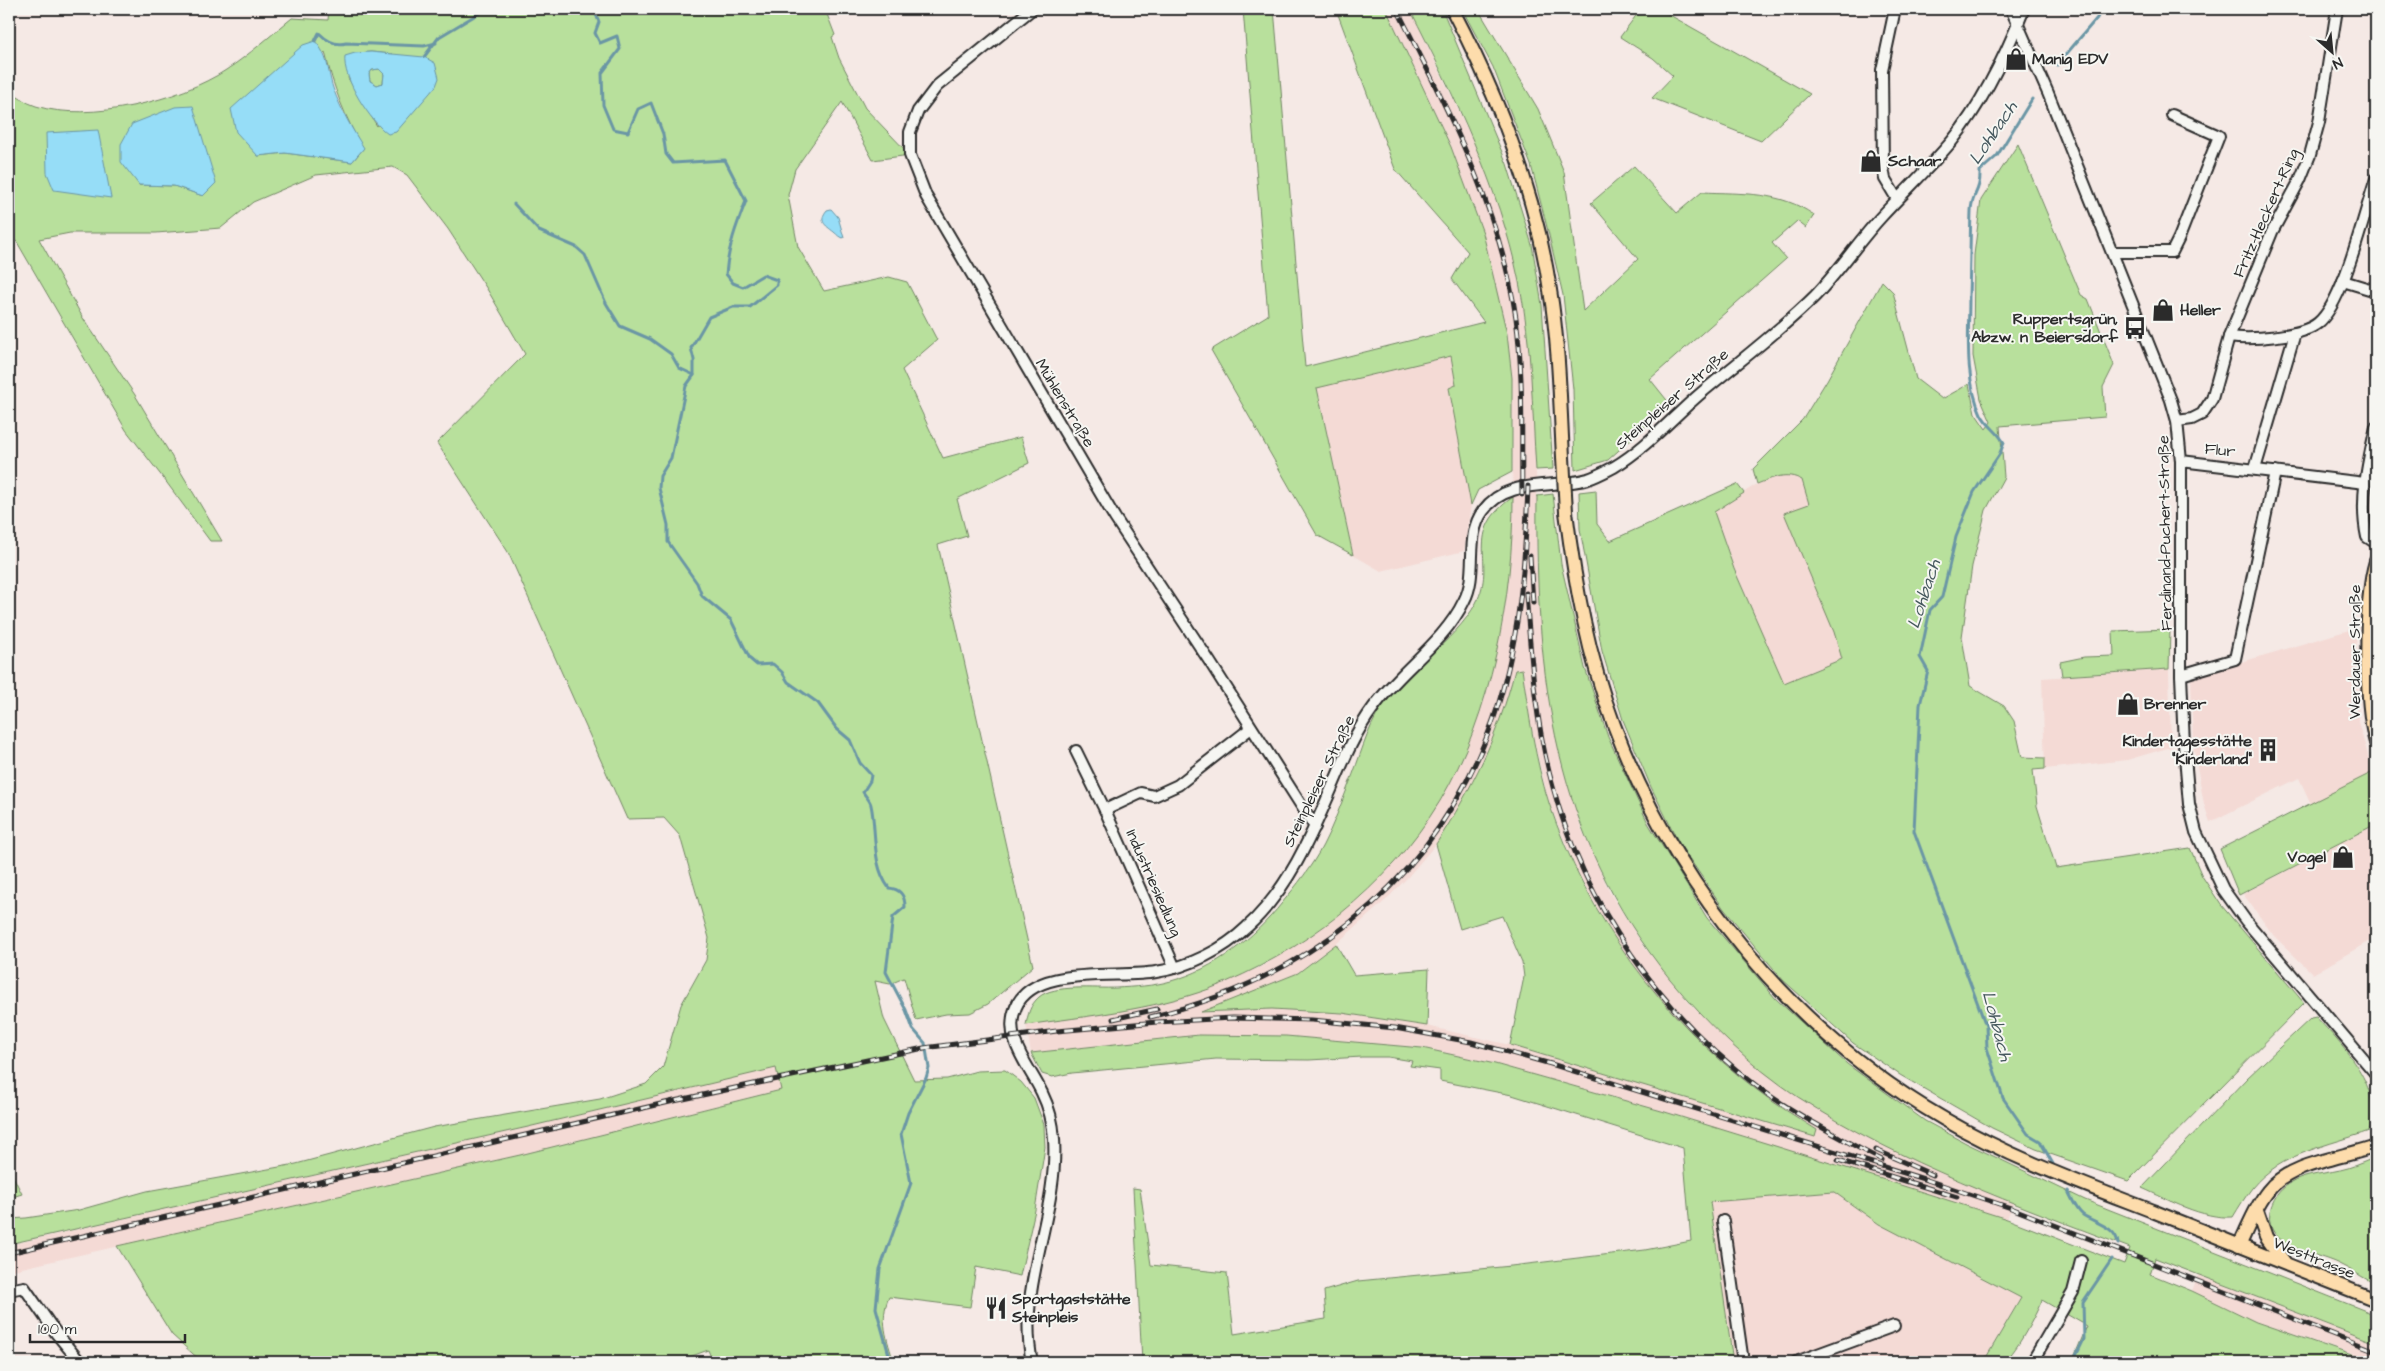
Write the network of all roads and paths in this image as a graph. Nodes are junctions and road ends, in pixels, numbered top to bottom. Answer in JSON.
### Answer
{"nodes":[{"id":1,"x":1032,"y":9,"type":"edge"},
{"id":2,"x":1452,"y":9,"type":"edge"},
{"id":3,"x":1895,"y":9,"type":"edge"},
{"id":4,"x":2011,"y":9,"type":"edge"},
{"id":5,"x":2024,"y":9,"type":"edge"},
{"id":6,"x":2337,"y":9,"type":"edge"},
{"id":7,"x":2018,"y":25,"type":"junction"},
{"id":8,"x":2172,"y":116,"type":"dead end"},
{"id":9,"x":2376,"y":179,"type":"edge"},
{"id":10,"x":1898,"y":200,"type":"junction"},
{"id":11,"x":2112,"y":252,"type":"junction"},
{"id":12,"x":2343,"y":281,"type":"junction"},
{"id":13,"x":2376,"y":291,"type":"edge"},
{"id":14,"x":2295,"y":333,"type":"junction"},
{"id":15,"x":2229,"y":337,"type":"junction"},
{"id":16,"x":2177,"y":421,"type":"junction"},
{"id":17,"x":2376,"y":427,"type":"edge"},
{"id":18,"x":2182,"y":460,"type":"junction"},
{"id":19,"x":2255,"y":469,"type":"junction"},
{"id":20,"x":2275,"y":472,"type":"junction"},
{"id":21,"x":2365,"y":483,"type":"junction"},
{"id":22,"x":2376,"y":543,"type":"edge"},
{"id":23,"x":2376,"y":560,"type":"edge"},
{"id":24,"x":2181,"y":675,"type":"junction"},
{"id":25,"x":1252,"y":728,"type":"junction"},
{"id":26,"x":2376,"y":743,"type":"edge"},
{"id":27,"x":1076,"y":750,"type":"dead end"},
{"id":28,"x":1105,"y":810,"type":"junction"},
{"id":29,"x":1315,"y":827,"type":"junction"},
{"id":30,"x":1175,"y":968,"type":"junction"},
{"id":31,"x":2376,"y":1074,"type":"edge"},
{"id":32,"x":2376,"y":1146,"type":"edge"},
{"id":33,"x":2257,"y":1211,"type":"junction"},
{"id":34,"x":1724,"y":1221,"type":"dead end"},
{"id":35,"x":2239,"y":1246,"type":"junction"},
{"id":36,"x":2081,"y":1261,"type":"dead end"},
{"id":37,"x":2286,"y":1264,"type":"junction"},
{"id":38,"x":9,"y":1290,"type":"edge"},
{"id":39,"x":2376,"y":1300,"type":"edge"},
{"id":40,"x":1894,"y":1326,"type":"dead end"},
{"id":41,"x":80,"y":1362,"type":"edge"},
{"id":42,"x":1032,"y":1362,"type":"edge"},
{"id":43,"x":1743,"y":1362,"type":"edge"},
{"id":44,"x":1796,"y":1362,"type":"edge"},
{"id":45,"x":2032,"y":1362,"type":"edge"}],
"edges":[{"from":1,"to":25,"type":"street","name":"Mühlenstraße"},
{"from":2,"to":35,"type":"main road","name":"Westtrasse","bridge":true},
{"from":3,"to":10,"type":"street"},
{"from":4,"to":7,"type":"street","name":"Ferdinand-Puchert-Straße"},
{"from":5,"to":7,"type":"street","name":"Steinpleiser Straße"},
{"from":6,"to":15,"type":"street","name":"Fritz-Heckert-Ring"},
{"from":7,"to":10,"type":"street","name":"Steinpleiser Straße"},
{"from":7,"to":11,"type":"street","name":"Ferdinand-Puchert-Straße"},
{"from":8,"to":11,"type":"street"},
{"from":9,"to":12,"type":"street"},
{"from":10,"to":29,"type":"street","name":"Steinpleiser Straße"},
{"from":11,"to":16,"type":"street","name":"Ferdinand-Puchert-Straße"},
{"from":12,"to":13,"type":"street"},
{"from":12,"to":14,"type":"street"},
{"from":14,"to":15,"type":"street"},
{"from":14,"to":19,"type":"street"},
{"from":15,"to":16,"type":"street","name":"Fritz-Heckert-Ring"},
{"from":16,"to":18,"type":"street","name":"Ferdinand-Puchert-Straße"},
{"from":17,"to":21,"type":"street"},
{"from":18,"to":19,"type":"street","name":"Flur"},
{"from":18,"to":24,"type":"street","name":"Ferdinand-Puchert-Straße"},
{"from":19,"to":20,"type":"street"},
{"from":20,"to":21,"type":"street"},
{"from":20,"to":24,"type":"street"},
{"from":21,"to":22,"type":"street"},
{"from":23,"to":26,"type":"main road","name":"Werdauer Straße"},
{"from":24,"to":31,"type":"street","name":"Ferdinand-Puchert-Straße"},
{"from":25,"to":28,"type":"street"},
{"from":25,"to":29,"type":"street","name":"Mühlenstraße"},
{"from":27,"to":28,"type":"street","name":"Industriesiedlung"},
{"from":28,"to":30,"type":"street","name":"Industriesiedlung"},
{"from":29,"to":30,"type":"street","name":"Steinpleiser Straße"},
{"from":30,"to":42,"type":"street","name":"Steinpleiser Straße"},
{"from":32,"to":33,"type":"main road"},
{"from":33,"to":35,"type":"main road"},
{"from":33,"to":37,"type":"main road"},
{"from":34,"to":43,"type":"street"},
{"from":35,"to":37,"type":"main road","name":"Westtrasse"},
{"from":36,"to":45,"type":"street"},
{"from":37,"to":39,"type":"main road","name":"Westtrasse"},
{"from":38,"to":41,"type":"street"},
{"from":40,"to":44,"type":"street"}]}
